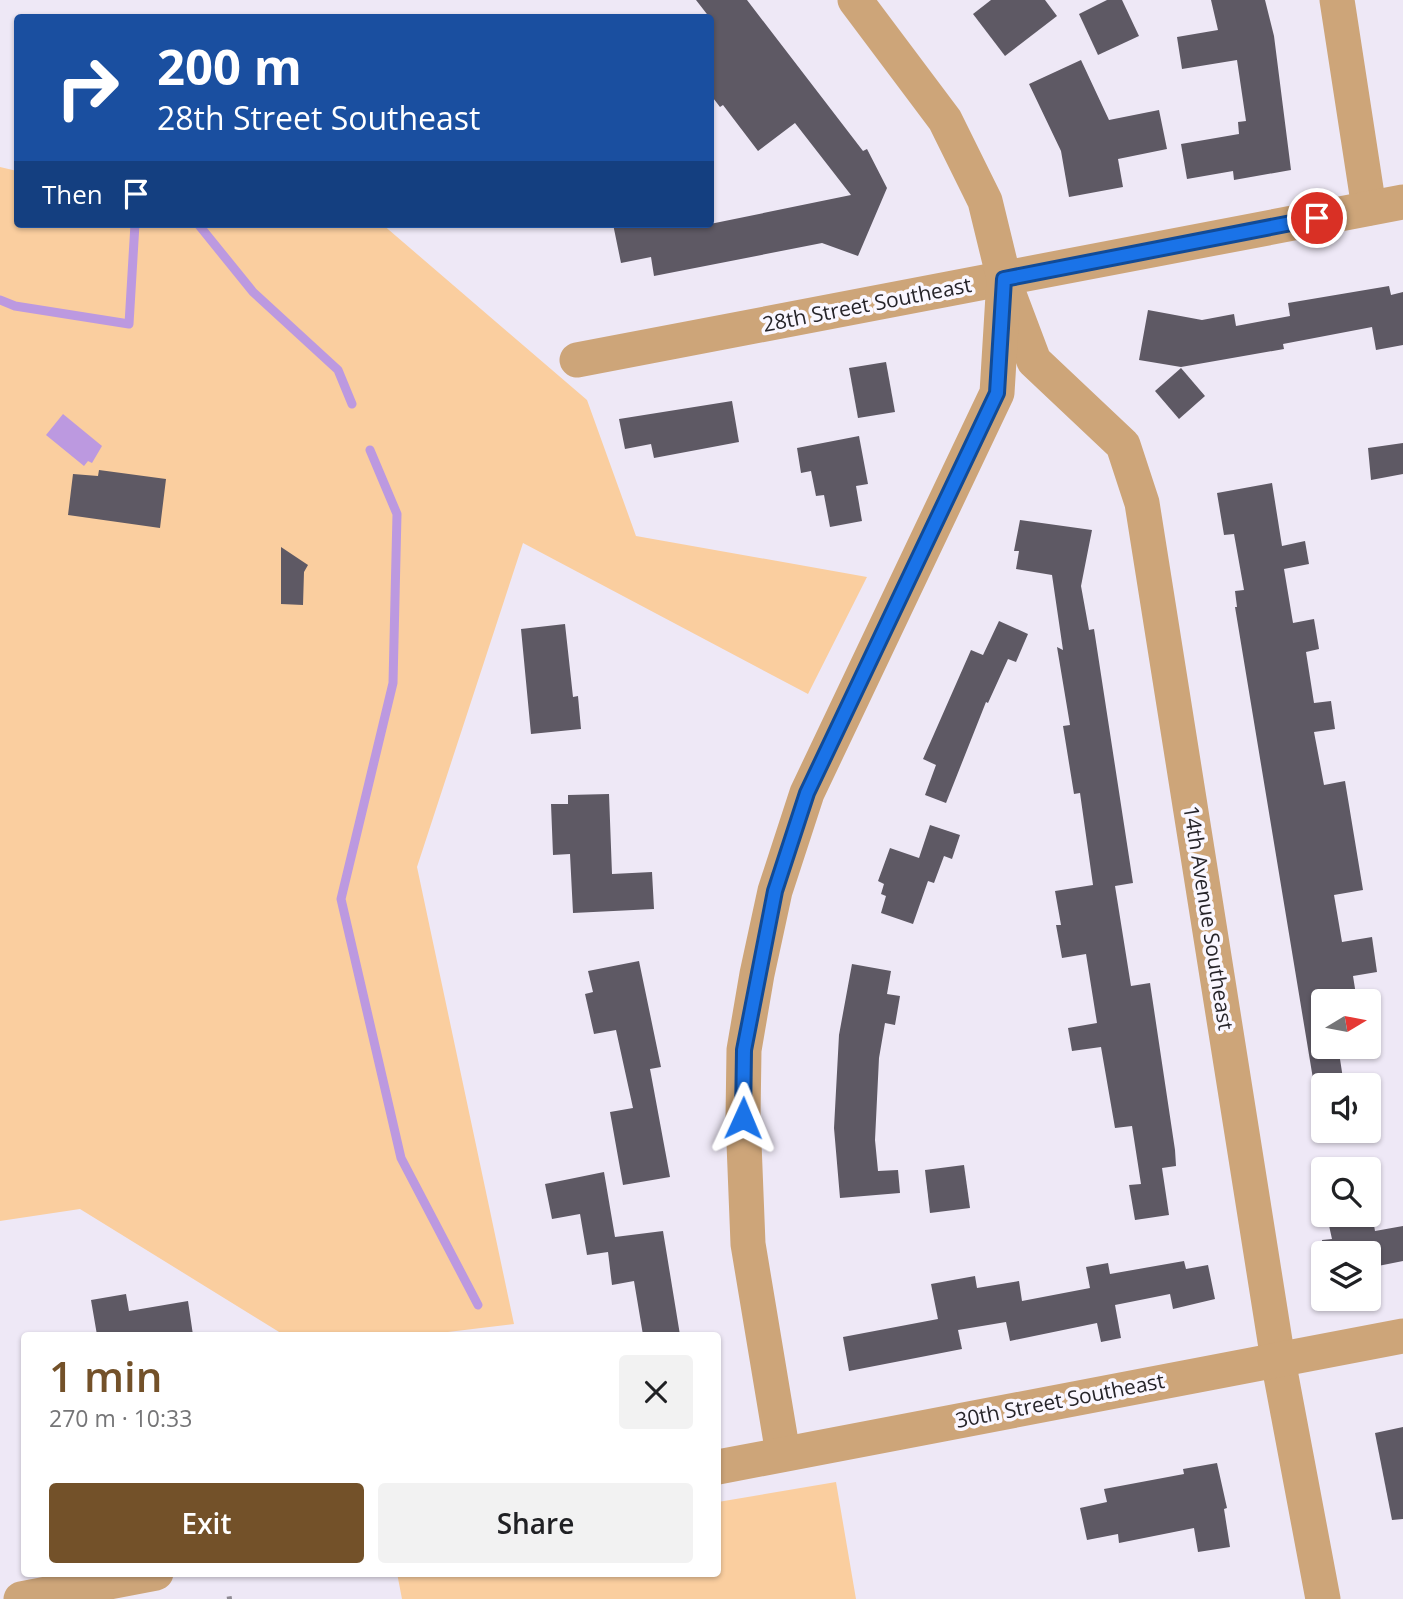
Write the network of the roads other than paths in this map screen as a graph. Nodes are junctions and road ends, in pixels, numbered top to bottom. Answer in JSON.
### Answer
{"nodes":[{"id":1,"x":855,"y":0,"type":"edge"},
{"id":2,"x":1336,"y":0,"type":"edge"},
{"id":3,"x":1386,"y":205,"type":"edge"},
{"id":4,"x":1004,"y":279,"type":"junction"},
{"id":5,"x":578,"y":360,"type":"dead end"},
{"id":6,"x":1403,"y":1336,"type":"edge"},
{"id":7,"x":1278,"y":1360,"type":"junction"},
{"id":8,"x":783,"y":1454,"type":"junction"},
{"id":9,"x":721,"y":1465,"type":"edge"},
{"id":10,"x":135,"y":1577,"type":"edge"},
{"id":11,"x":21,"y":1599,"type":"edge"},
{"id":12,"x":1322,"y":1599,"type":"edge"}],
"edges":[{"from":1,"to":4,"type":"street"},
{"from":2,"to":3,"type":"street"},
{"from":3,"to":4,"type":"street","name":"28th Street Southeast"},
{"from":4,"to":5,"type":"street","name":"28th Street Southeast"},
{"from":4,"to":7,"type":"street","name":"14th Avenue Southeast"},
{"from":4,"to":8,"type":"street"},
{"from":6,"to":7,"type":"street","name":"30th Street Southeast"},
{"from":7,"to":8,"type":"street","name":"30th Street Southeast"},
{"from":7,"to":12,"type":"street","name":"14th Avenue Southeast"},
{"from":8,"to":9,"type":"street","name":"30th Street Southeast"},
{"from":10,"to":11,"type":"street"}]}
